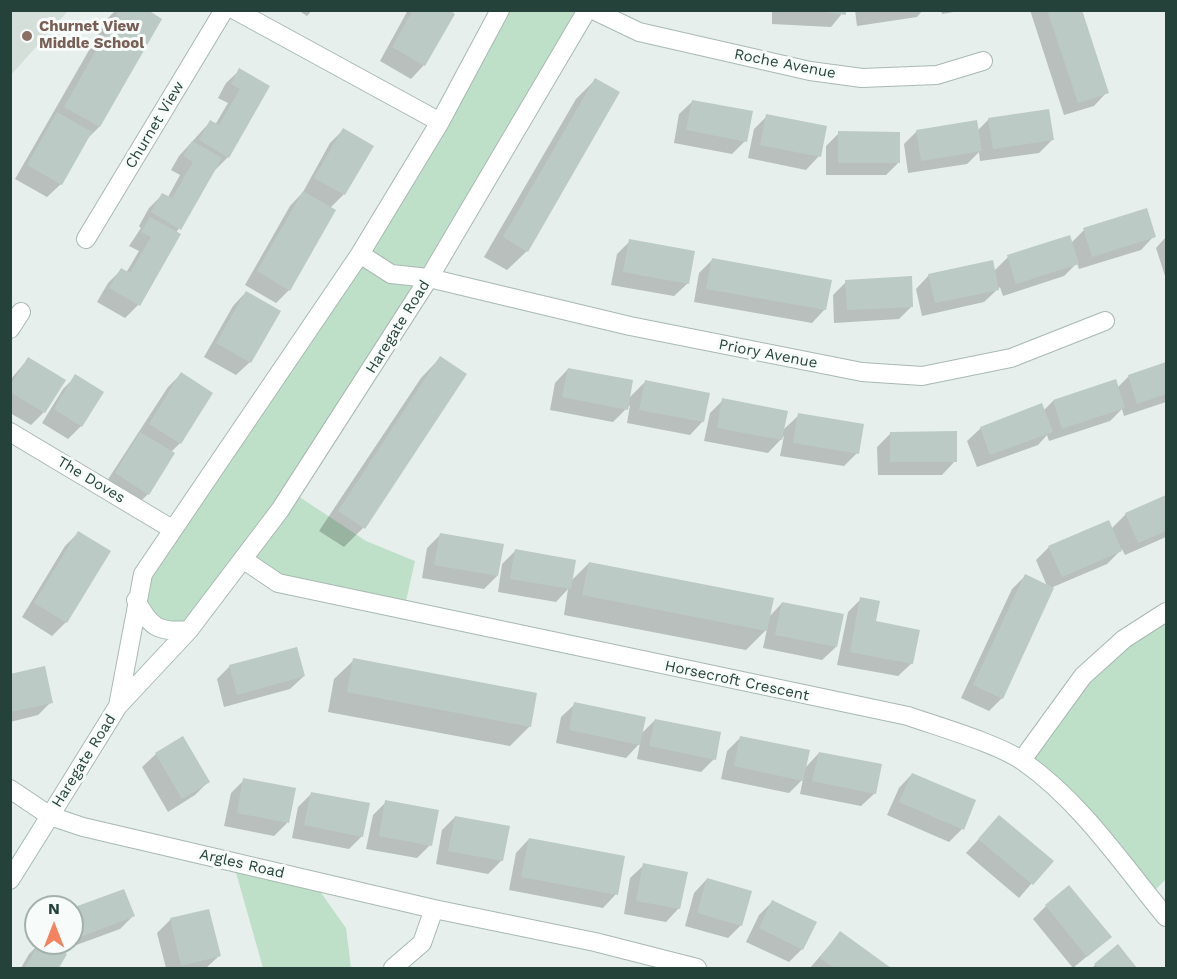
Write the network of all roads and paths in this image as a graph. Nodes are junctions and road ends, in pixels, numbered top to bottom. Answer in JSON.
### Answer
{"nodes":[{"id":1,"x":224,"y":10,"type":"edge"},
{"id":2,"x":235,"y":10,"type":"edge"},
{"id":3,"x":500,"y":10,"type":"edge"},
{"id":4,"x":587,"y":10,"type":"edge"},
{"id":5,"x":593,"y":10,"type":"edge"},
{"id":6,"x":982,"y":61,"type":"dead end"},
{"id":7,"x":440,"y":122,"type":"junction"},
{"id":8,"x":86,"y":239,"type":"dead end"},
{"id":9,"x":360,"y":254,"type":"junction"},
{"id":10,"x":429,"y":278,"type":"junction"},
{"id":11,"x":21,"y":312,"type":"dead end"},
{"id":12,"x":1105,"y":321,"type":"dead end"},
{"id":13,"x":10,"y":329,"type":"edge"},
{"id":14,"x":10,"y":432,"type":"edge"},
{"id":15,"x":172,"y":529,"type":"junction"},
{"id":16,"x":244,"y":560,"type":"junction"},
{"id":17,"x":136,"y":600,"type":"junction"},
{"id":18,"x":1167,"y":612,"type":"edge"},
{"id":19,"x":189,"y":630,"type":"junction"},
{"id":20,"x":117,"y":706,"type":"junction"},
{"id":21,"x":1022,"y":760,"type":"junction"},
{"id":22,"x":10,"y":789,"type":"edge"},
{"id":23,"x":50,"y":816,"type":"junction"},
{"id":24,"x":10,"y":880,"type":"edge"},
{"id":25,"x":434,"y":909,"type":"junction"},
{"id":26,"x":1167,"y":917,"type":"edge"},
{"id":27,"x":393,"y":969,"type":"edge"},
{"id":28,"x":697,"y":969,"type":"edge"}],
"edges":[{"from":1,"to":8,"type":"street","name":"Churnet View"},
{"from":2,"to":7,"type":"street"},
{"from":3,"to":7,"type":"street","name":"Haregate Road"},
{"from":4,"to":10,"type":"street","name":"Haregate Road"},
{"from":5,"to":6,"type":"street","name":"Roche Avenue"},
{"from":7,"to":9,"type":"street","name":"Haregate Road"},
{"from":9,"to":10,"type":"street","name":"Priory Avenue"},
{"from":9,"to":15,"type":"street","name":"Haregate Road"},
{"from":10,"to":12,"type":"street","name":"Priory Avenue"},
{"from":10,"to":16,"type":"street","name":"Haregate Road"},
{"from":11,"to":13,"type":"street"},
{"from":14,"to":15,"type":"street","name":"The Doves"},
{"from":15,"to":17,"type":"street","name":"Haregate Road"},
{"from":16,"to":19,"type":"street","name":"Haregate Road"},
{"from":16,"to":21,"type":"street","name":"Horsecroft Crescent"},
{"from":17,"to":19,"type":"street"},
{"from":17,"to":20,"type":"street","name":"Haregate Road"},
{"from":18,"to":21,"type":"street"},
{"from":19,"to":20,"type":"street","name":"Haregate Road"},
{"from":20,"to":23,"type":"street","name":"Haregate Road"},
{"from":21,"to":26,"type":"street","name":"Horsecroft Crescent"},
{"from":22,"to":23,"type":"street","name":"Argles Road"},
{"from":23,"to":24,"type":"street","name":"Haregate Road"},
{"from":23,"to":25,"type":"street","name":"Argles Road"},
{"from":25,"to":27,"type":"street"},
{"from":25,"to":28,"type":"street","name":"Argles Road"}]}
